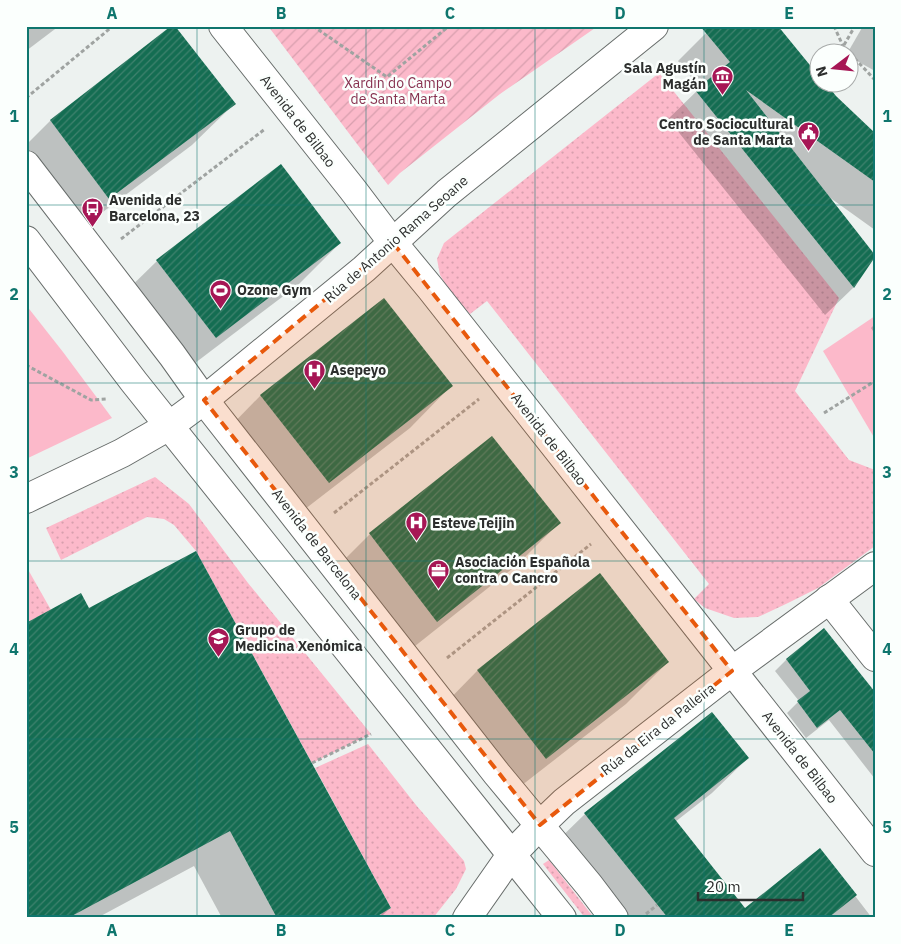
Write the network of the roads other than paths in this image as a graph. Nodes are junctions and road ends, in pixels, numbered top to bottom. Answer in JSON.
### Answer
{"nodes":[{"id":1,"x":223,"y":26,"type":"edge"},
{"id":2,"x":654,"y":26,"type":"edge"},
{"id":3,"x":26,"y":165,"type":"edge"},
{"id":4,"x":26,"y":240,"type":"edge"},
{"id":5,"x":393,"y":243,"type":"junction"},
{"id":6,"x":204,"y":400,"type":"junction"},
{"id":7,"x":169,"y":426,"type":"junction"},
{"id":8,"x":26,"y":499,"type":"edge"},
{"id":9,"x":875,"y":566,"type":"edge"},
{"id":10,"x":829,"y":599,"type":"junction"},
{"id":11,"x":875,"y":657,"type":"edge"},
{"id":12,"x":732,"y":671,"type":"junction"},
{"id":13,"x":540,"y":825,"type":"junction"},
{"id":14,"x":875,"y":852,"type":"edge"},
{"id":15,"x":511,"y":855,"type":"junction"},
{"id":16,"x":467,"y":918,"type":"edge"},
{"id":17,"x":562,"y":918,"type":"edge"},
{"id":18,"x":614,"y":918,"type":"edge"}],
"edges":[{"from":1,"to":5,"type":"street","name":"Avenida de Bilbao"},
{"from":2,"to":5,"type":"street","name":"Rúa de Antonio Rama Seoane"},
{"from":3,"to":6,"type":"street","name":"Avenida de Barcelona"},
{"from":4,"to":7,"type":"street"},
{"from":5,"to":6,"type":"street","name":"Rúa de Antonio Rama Seoane"},
{"from":5,"to":12,"type":"street","name":"Avenida de Bilbao"},
{"from":6,"to":7,"type":"street","name":"Rúa de Antonio Rama Seoane"},
{"from":6,"to":13,"type":"street","name":"Avenida de Barcelona"},
{"from":7,"to":8,"type":"street","name":"Rúa de Antonio Rama Seoane"},
{"from":7,"to":15,"type":"street"},
{"from":9,"to":10,"type":"street","name":"Rúa da Eira da Palleira"},
{"from":10,"to":11,"type":"street"},
{"from":10,"to":12,"type":"street","name":"Rúa da Eira da Palleira"},
{"from":12,"to":13,"type":"street","name":"Rúa da Eira da Palleira"},
{"from":12,"to":14,"type":"street","name":"Avenida de Bilbao"},
{"from":13,"to":15,"type":"street","name":"Rúa da Eira da Palleira"},
{"from":13,"to":18,"type":"street","name":"Avenida de Barcelona"},
{"from":15,"to":16,"type":"street","name":"Rúa da Eira da Palleira"},
{"from":15,"to":17,"type":"street"}]}
